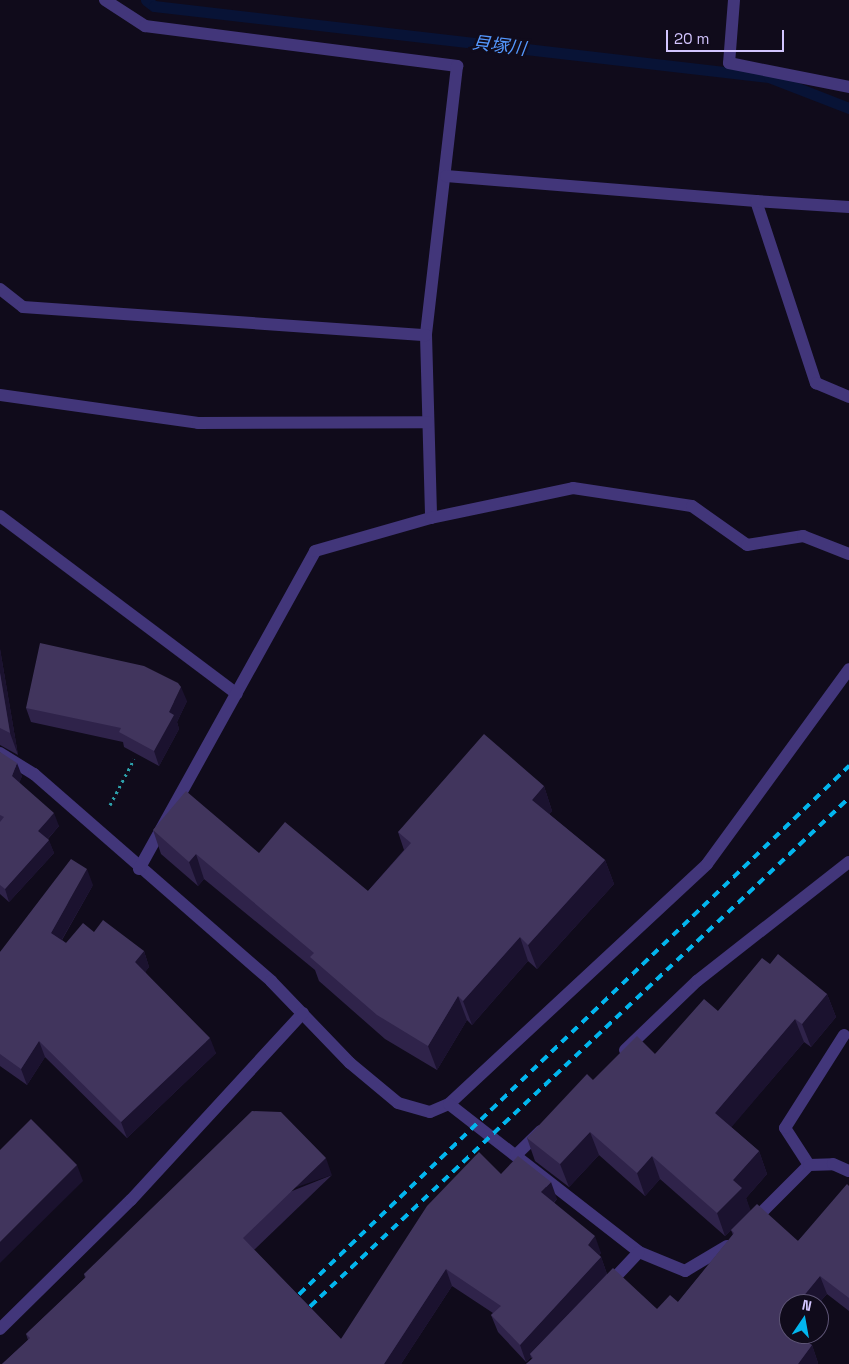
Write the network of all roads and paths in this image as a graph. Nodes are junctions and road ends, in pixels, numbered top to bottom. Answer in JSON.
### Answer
{"nodes":[{"id":1,"x":105,"y":0,"type":"edge"},
{"id":2,"x":734,"y":0,"type":"edge"},
{"id":3,"x":849,"y":87,"type":"edge"},
{"id":4,"x":446,"y":176,"type":"junction"},
{"id":5,"x":756,"y":201,"type":"junction"},
{"id":6,"x":849,"y":207,"type":"edge"},
{"id":7,"x":0,"y":289,"type":"edge"},
{"id":8,"x":426,"y":335,"type":"junction"},
{"id":9,"x":0,"y":395,"type":"edge"},
{"id":10,"x":849,"y":397,"type":"edge"},
{"id":11,"x":428,"y":422,"type":"junction"},
{"id":12,"x":0,"y":516,"type":"edge"},
{"id":13,"x":430,"y":518,"type":"junction"},
{"id":14,"x":849,"y":554,"type":"edge"},
{"id":15,"x":849,"y":669,"type":"edge"},
{"id":16,"x":237,"y":694,"type":"junction"},
{"id":17,"x":0,"y":753,"type":"edge"},
{"id":18,"x":134,"y":760,"type":"dead end"},
{"id":19,"x":97,"y":830,"type":"junction"},
{"id":20,"x":849,"y":862,"type":"edge"},
{"id":21,"x":139,"y":869,"type":"junction"},
{"id":22,"x":303,"y":1013,"type":"junction"},
{"id":23,"x":844,"y":1035,"type":"dead end"},
{"id":24,"x":614,"y":1061,"type":"edge"},
{"id":25,"x":449,"y":1104,"type":"junction"},
{"id":26,"x":551,"y":1122,"type":"edge"},
{"id":27,"x":516,"y":1155,"type":"junction"},
{"id":28,"x":809,"y":1166,"type":"junction"},
{"id":29,"x":849,"y":1170,"type":"edge"},
{"id":30,"x":638,"y":1252,"type":"junction"},
{"id":31,"x":599,"y":1294,"type":"edge"},
{"id":32,"x":0,"y":1329,"type":"edge"}],
"edges":[{"from":1,"to":4,"type":"street"},
{"from":2,"to":3,"type":"street"},
{"from":4,"to":5,"type":"street"},
{"from":4,"to":8,"type":"street"},
{"from":5,"to":6,"type":"street"},
{"from":5,"to":10,"type":"street"},
{"from":7,"to":8,"type":"street"},
{"from":8,"to":11,"type":"street"},
{"from":9,"to":11,"type":"street"},
{"from":11,"to":13,"type":"street"},
{"from":12,"to":16,"type":"street"},
{"from":13,"to":14,"type":"street"},
{"from":13,"to":16,"type":"street"},
{"from":15,"to":25,"type":"street"},
{"from":16,"to":21,"type":"street"},
{"from":17,"to":19,"type":"street"},
{"from":18,"to":19,"type":"path"},
{"from":19,"to":21,"type":"street"},
{"from":20,"to":24,"type":"street"},
{"from":21,"to":22,"type":"street"},
{"from":22,"to":25,"type":"street"},
{"from":22,"to":32,"type":"street"},
{"from":23,"to":28,"type":"street"},
{"from":25,"to":27,"type":"street"},
{"from":26,"to":27,"type":"street"},
{"from":27,"to":30,"type":"street"},
{"from":28,"to":29,"type":"street"},
{"from":28,"to":30,"type":"street"},
{"from":30,"to":31,"type":"street"}]}
